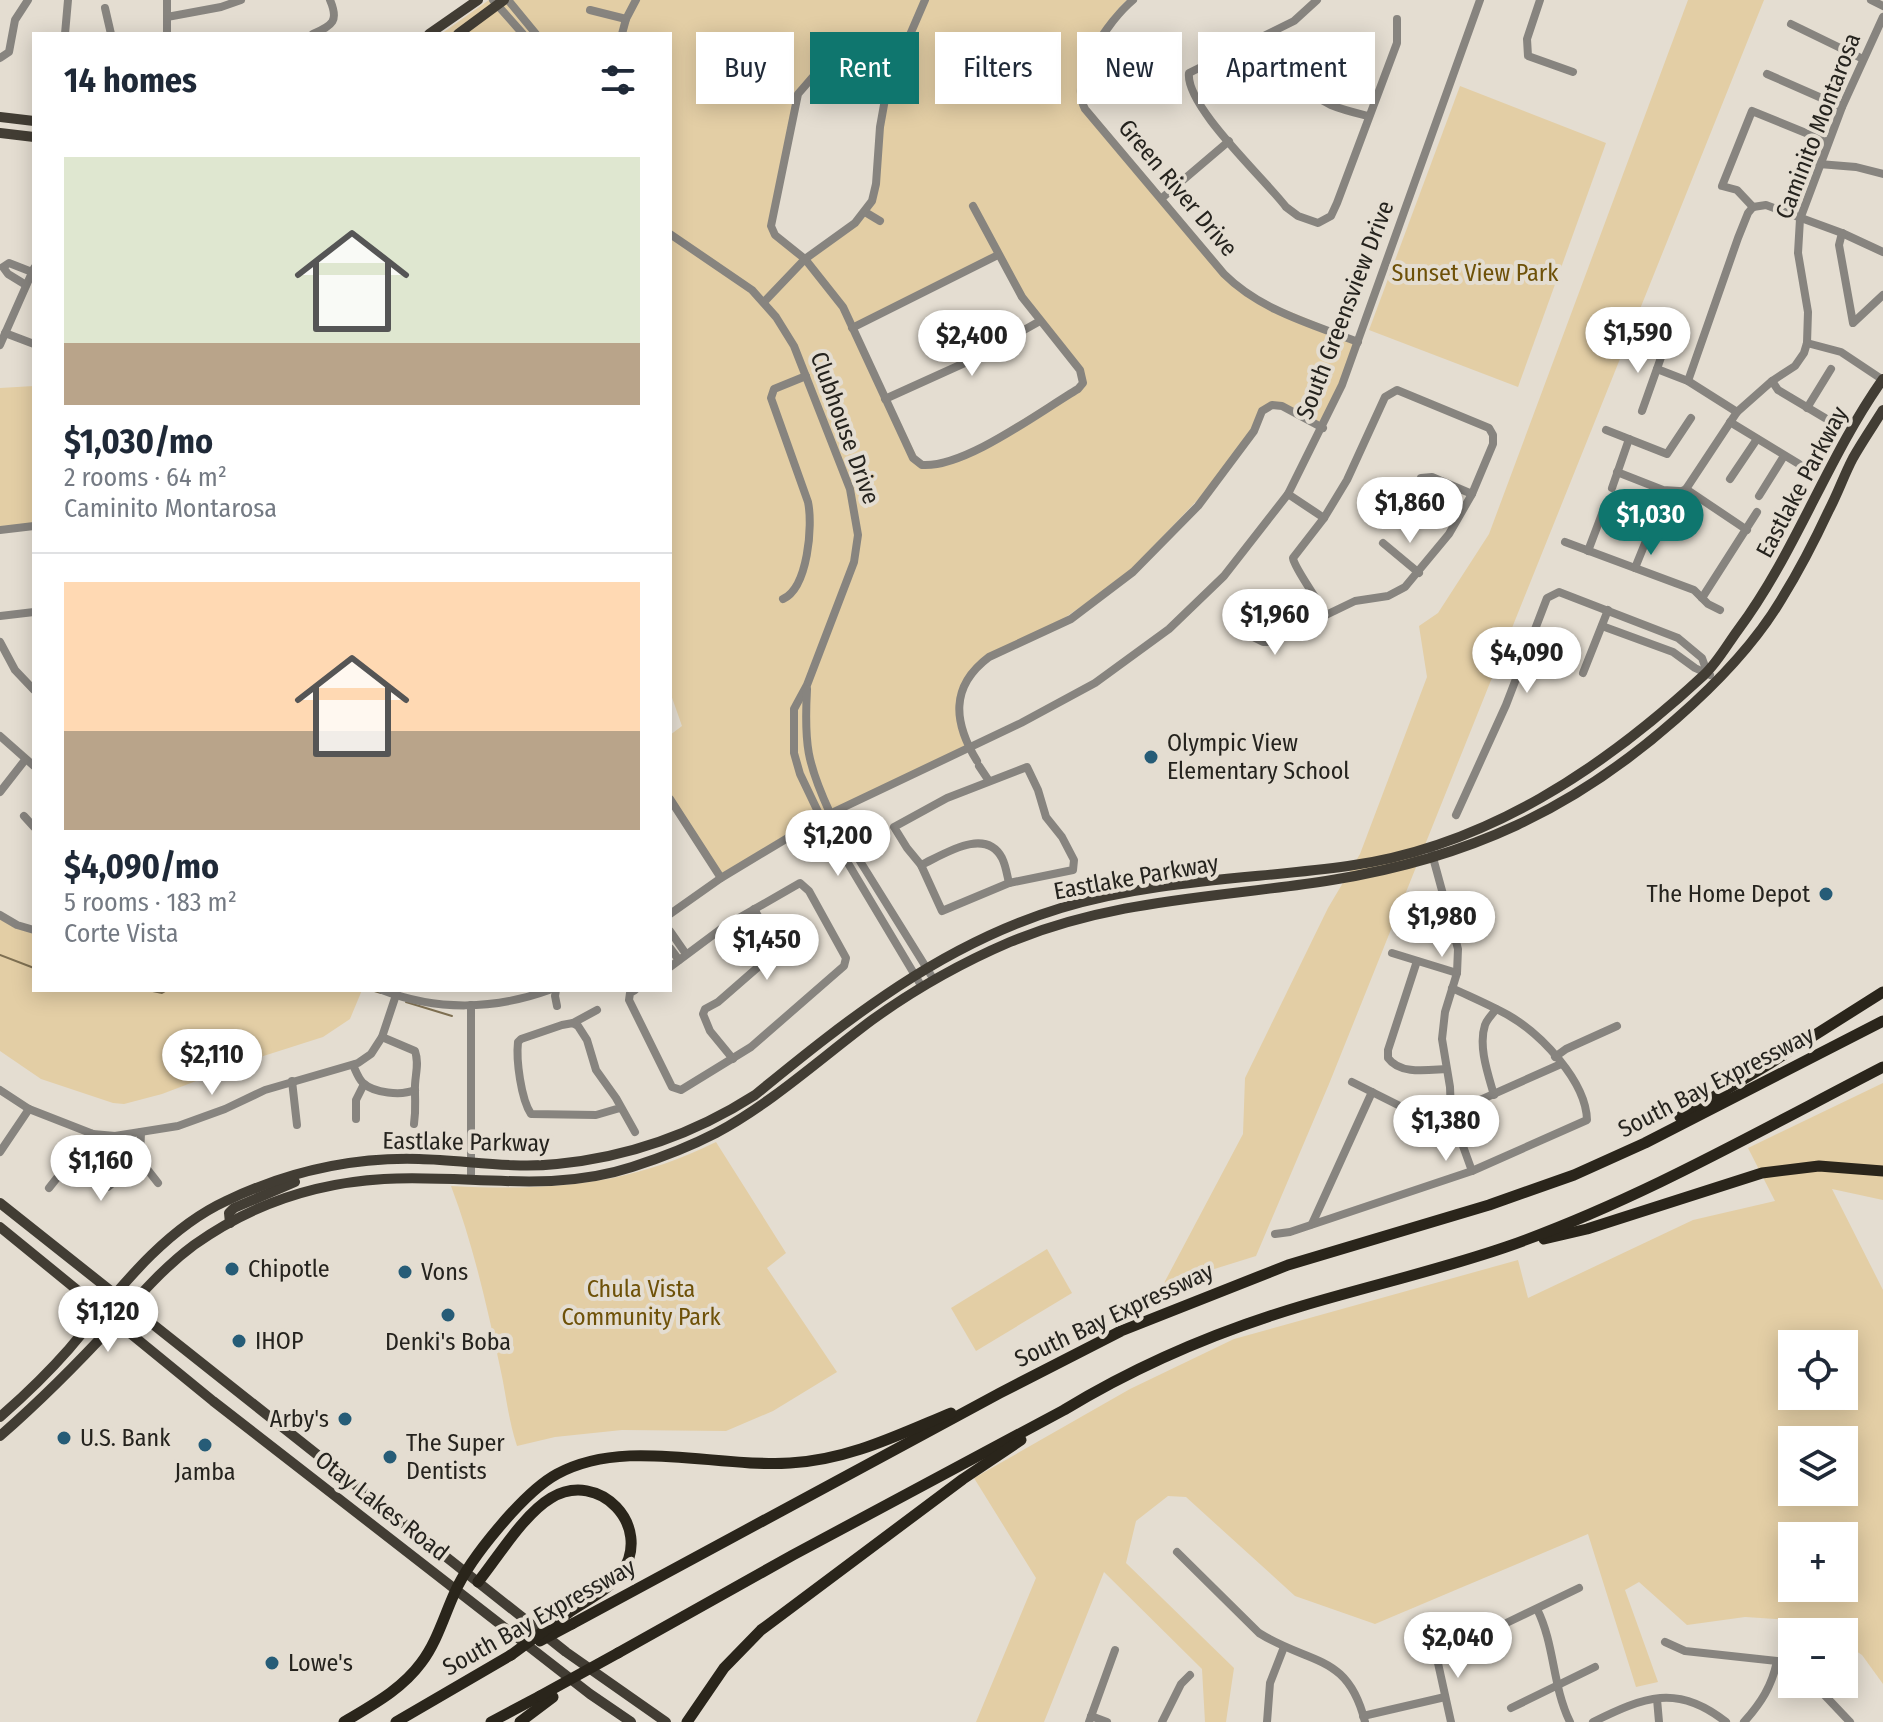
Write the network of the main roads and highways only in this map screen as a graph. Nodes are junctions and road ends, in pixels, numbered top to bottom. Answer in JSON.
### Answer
{"nodes":[{"id":1,"x":478,"y":0,"type":"edge"},
{"id":2,"x":501,"y":1,"type":"edge"},
{"id":3,"x":432,"y":32,"type":"edge"},
{"id":4,"x":461,"y":32,"type":"edge"},
{"id":5,"x":0,"y":117,"type":"edge"},
{"id":6,"x":32,"y":121,"type":"edge"},
{"id":7,"x":0,"y":133,"type":"edge"},
{"id":8,"x":32,"y":137,"type":"edge"},
{"id":9,"x":1883,"y":380,"type":"edge"},
{"id":10,"x":1883,"y":410,"type":"edge"},
{"id":11,"x":1431,"y":852,"type":"junction"},
{"id":12,"x":1257,"y":877,"type":"junction"},
{"id":13,"x":1256,"y":890,"type":"junction"},
{"id":14,"x":1883,"y":992,"type":"edge"},
{"id":15,"x":1883,"y":1021,"type":"edge"},
{"id":16,"x":1883,"y":1067,"type":"edge"},
{"id":17,"x":736,"y":1107,"type":"junction"},
{"id":18,"x":718,"y":1133,"type":"junction"},
{"id":19,"x":317,"y":1169,"type":"junction"},
{"id":20,"x":1883,"y":1171,"type":"edge"},
{"id":21,"x":1574,"y":1175,"type":"junction"},
{"id":22,"x":0,"y":1203,"type":"edge"},
{"id":23,"x":230,"y":1223,"type":"junction"},
{"id":24,"x":0,"y":1227,"type":"edge"},
{"id":25,"x":1504,"y":1247,"type":"junction"},
{"id":26,"x":116,"y":1294,"type":"junction"},
{"id":27,"x":131,"y":1305,"type":"junction"},
{"id":28,"x":102,"y":1309,"type":"junction"},
{"id":29,"x":116,"y":1321,"type":"junction"},
{"id":30,"x":1000,"y":1393,"type":"junction"},
{"id":31,"x":1064,"y":1410,"type":"junction"},
{"id":32,"x":0,"y":1417,"type":"edge"},
{"id":33,"x":0,"y":1436,"type":"edge"},
{"id":34,"x":466,"y":1573,"type":"junction"},
{"id":35,"x":478,"y":1582,"type":"junction"},
{"id":36,"x":456,"y":1589,"type":"junction"},
{"id":37,"x":570,"y":1619,"type":"junction"},
{"id":38,"x":607,"y":1659,"type":"junction"},
{"id":39,"x":344,"y":1722,"type":"edge"},
{"id":40,"x":396,"y":1722,"type":"edge"},
{"id":41,"x":491,"y":1722,"type":"edge"},
{"id":42,"x":520,"y":1722,"type":"edge"},
{"id":43,"x":631,"y":1722,"type":"edge"},
{"id":44,"x":666,"y":1722,"type":"edge"},
{"id":45,"x":687,"y":1722,"type":"edge"}],
"edges":[{"from":1,"to":3,"type":"main road"},
{"from":2,"to":4,"type":"main road"},
{"from":5,"to":6,"type":"main road"},
{"from":7,"to":8,"type":"main road"},
{"from":9,"to":11,"type":"main road","name":"Eastlake Parkway"},
{"from":10,"to":11,"type":"main road","name":"Eastlake Parkway"},
{"from":11,"to":12,"type":"main road","name":"Eastlake Parkway"},
{"from":11,"to":13,"type":"main road","name":"Eastlake Parkway"},
{"from":12,"to":13,"type":"main road"},
{"from":12,"to":17,"type":"main road","name":"Eastlake Parkway"},
{"from":13,"to":18,"type":"main road","name":"Eastlake Parkway"},
{"from":14,"to":21,"type":"highway"},
{"from":15,"to":21,"type":"highway","name":"South Bay Expressway"},
{"from":16,"to":25,"type":"highway"},
{"from":17,"to":18,"type":"main road"},
{"from":17,"to":19,"type":"main road","name":"Eastlake Parkway"},
{"from":18,"to":23,"type":"main road","name":"Eastlake Parkway"},
{"from":19,"to":23,"type":"main road"},
{"from":19,"to":26,"type":"main road","name":"Eastlake Parkway"},
{"from":20,"to":25,"type":"highway"},
{"from":21,"to":30,"type":"highway","name":"South Bay Expressway"},
{"from":22,"to":26,"type":"main road","name":"Otay Lakes Road"},
{"from":23,"to":27,"type":"main road","name":"Eastlake Parkway"},
{"from":24,"to":28,"type":"main road","name":"Otay Lakes Road"},
{"from":25,"to":31,"type":"highway"},
{"from":26,"to":27,"type":"main road","name":"Otay Lakes Road"},
{"from":26,"to":28,"type":"main road","name":"Eastlake Parkway"},
{"from":27,"to":29,"type":"main road","name":"Eastlake Parkway"},
{"from":27,"to":34,"type":"main road","name":"Otay Lakes Road"},
{"from":28,"to":29,"type":"main road","name":"Otay Lakes Road"},
{"from":28,"to":32,"type":"main road","name":"Eastlake Parkway"},
{"from":29,"to":33,"type":"main road","name":"Eastlake Parkway"},
{"from":29,"to":36,"type":"main road","name":"Otay Lakes Road"},
{"from":30,"to":34,"type":"highway"},
{"from":30,"to":37,"type":"highway","name":"South Bay Expressway"},
{"from":31,"to":38,"type":"highway","bridge":true},
{"from":31,"to":45,"type":"highway"},
{"from":34,"to":35,"type":"main road","name":"Otay Lakes Road"},
{"from":34,"to":36,"type":"highway"},
{"from":35,"to":37,"type":"highway"},
{"from":35,"to":44,"type":"main road","name":"Otay Lakes Road"},
{"from":36,"to":39,"type":"highway"},
{"from":36,"to":43,"type":"main road","name":"Otay Lakes Road"},
{"from":37,"to":40,"type":"highway","name":"South Bay Expressway","bridge":true},
{"from":38,"to":41,"type":"highway","bridge":true},
{"from":38,"to":42,"type":"highway","bridge":true}]}
